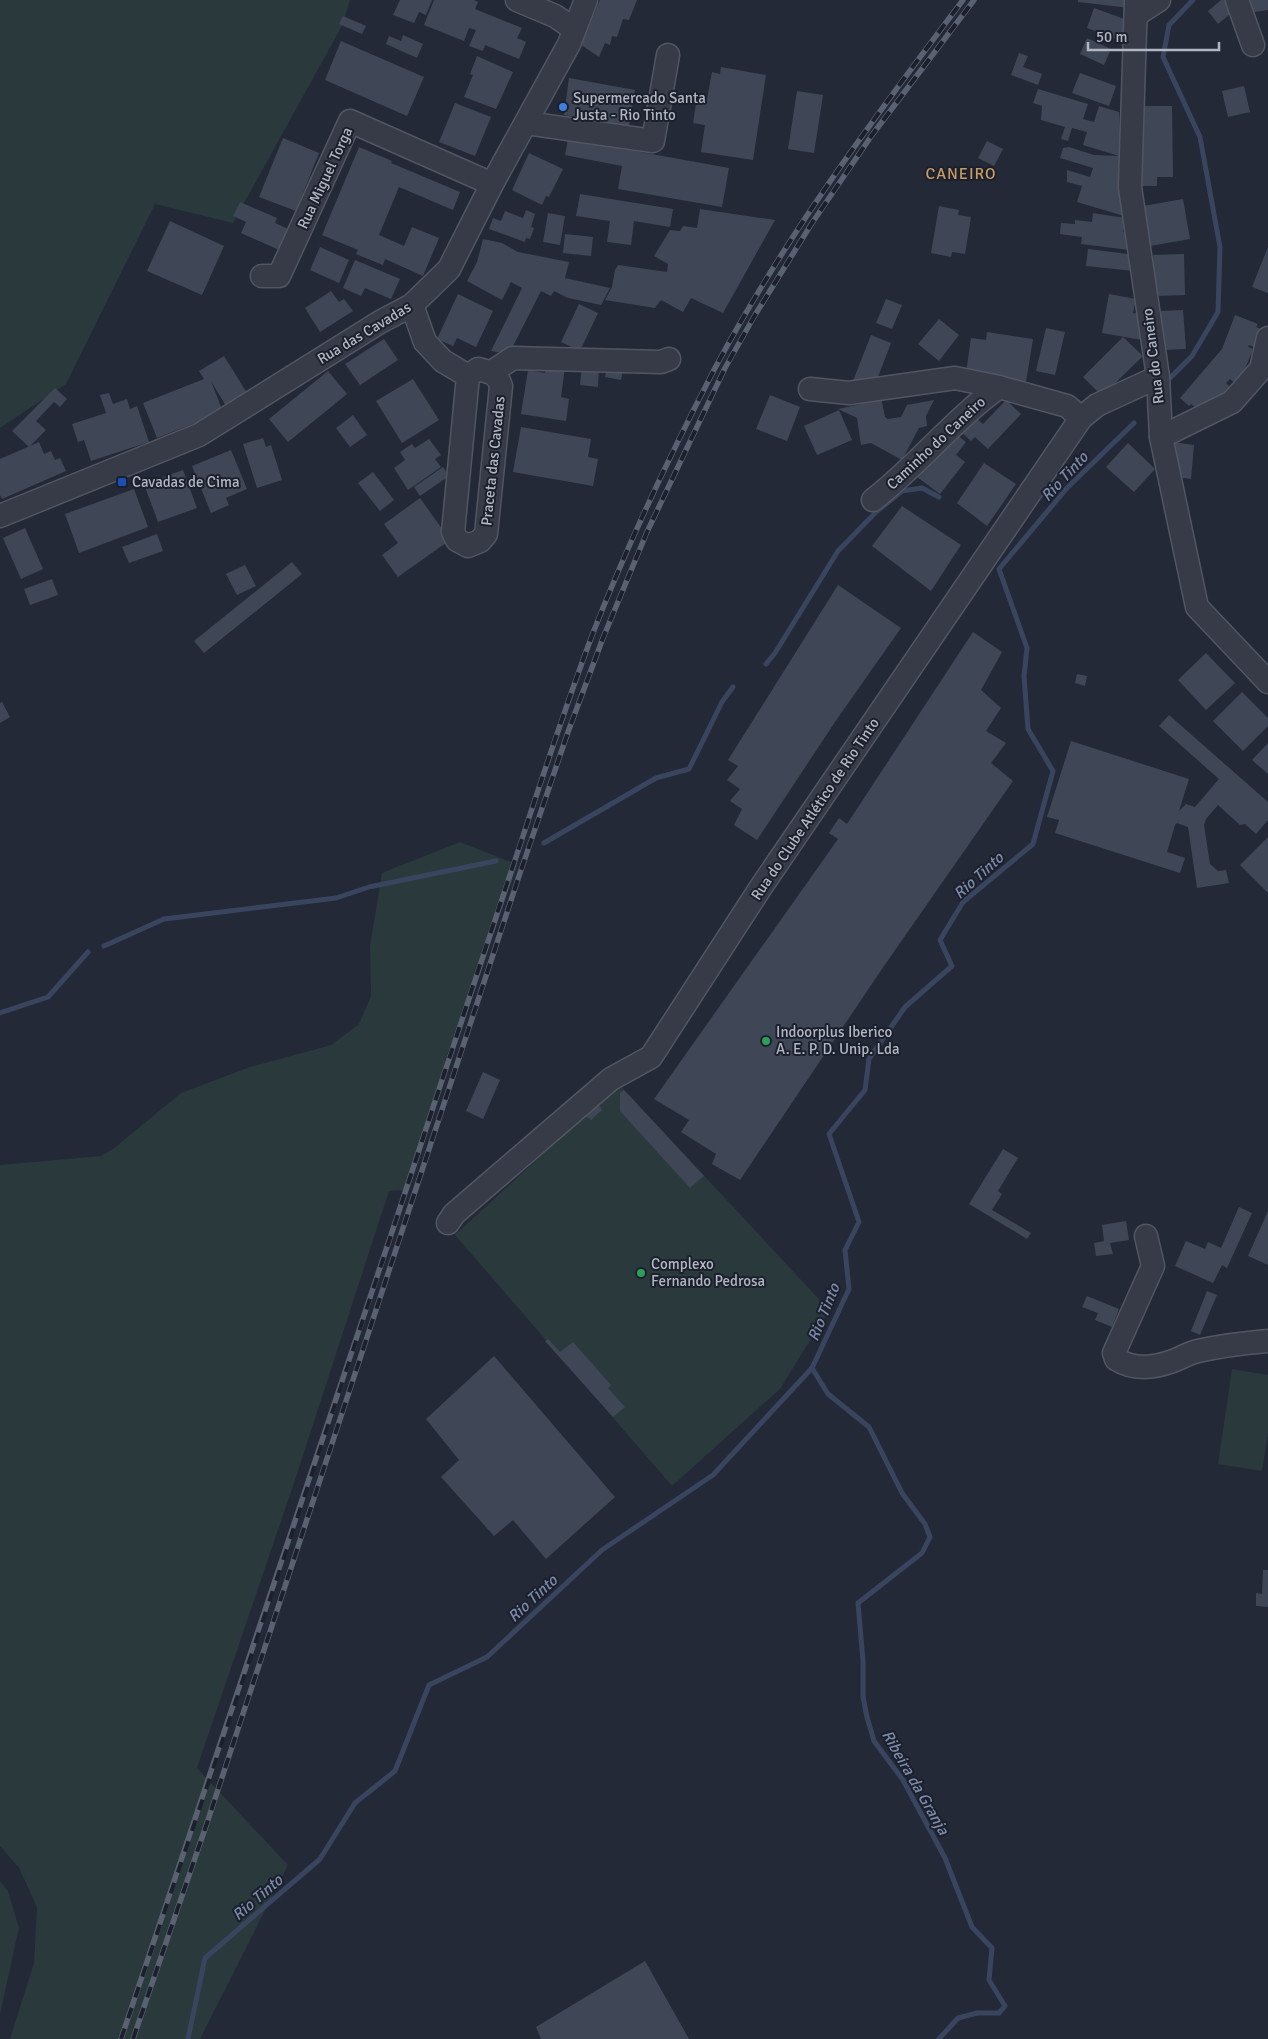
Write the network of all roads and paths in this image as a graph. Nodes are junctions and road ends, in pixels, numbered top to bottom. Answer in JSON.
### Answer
{"nodes":[{"id":1,"x":518,"y":0,"type":"edge"},
{"id":2,"x":586,"y":0,"type":"edge"},
{"id":3,"x":1159,"y":0,"type":"edge"},
{"id":4,"x":1237,"y":0,"type":"edge"},
{"id":5,"x":1136,"y":8,"type":"edge"},
{"id":6,"x":574,"y":30,"type":"junction"},
{"id":7,"x":1253,"y":45,"type":"dead end"},
{"id":8,"x":668,"y":56,"type":"dead end"},
{"id":9,"x":526,"y":123,"type":"junction"},
{"id":10,"x":492,"y":184,"type":"junction"},
{"id":11,"x":262,"y":276,"type":"dead end"},
{"id":12,"x":412,"y":305,"type":"junction"},
{"id":13,"x":1268,"y":338,"type":"edge"},
{"id":14,"x":669,"y":359,"type":"dead end"},
{"id":15,"x":492,"y":372,"type":"junction"},
{"id":16,"x":468,"y":376,"type":"junction"},
{"id":17,"x":1158,"y":377,"type":"junction"},
{"id":18,"x":999,"y":387,"type":"junction"},
{"id":19,"x":810,"y":389,"type":"dead end"},
{"id":20,"x":1081,"y":418,"type":"junction"},
{"id":21,"x":1161,"y":437,"type":"junction"},
{"id":22,"x":874,"y":500,"type":"dead end"},
{"id":23,"x":0,"y":516,"type":"edge"},
{"id":24,"x":1268,"y":682,"type":"edge"},
{"id":25,"x":448,"y":1223,"type":"dead end"},
{"id":26,"x":1146,"y":1236,"type":"dead end"},
{"id":27,"x":1268,"y":1342,"type":"edge"}],
"edges":[{"from":1,"to":6,"type":"street"},
{"from":2,"to":6,"type":"street","name":"Rua das Cavadas"},
{"from":3,"to":5,"type":"street"},
{"from":4,"to":7,"type":"street"},
{"from":5,"to":17,"type":"street","name":"Rua do Caneiro"},
{"from":6,"to":9,"type":"street","name":"Rua das Cavadas"},
{"from":8,"to":9,"type":"street"},
{"from":9,"to":10,"type":"street","name":"Rua das Cavadas"},
{"from":10,"to":11,"type":"street","name":"Rua Miguel Torga"},
{"from":10,"to":12,"type":"street","name":"Rua das Cavadas"},
{"from":12,"to":16,"type":"street"},
{"from":12,"to":23,"type":"street","name":"Rua das Cavadas"},
{"from":13,"to":21,"type":"street"},
{"from":14,"to":15,"type":"street"},
{"from":15,"to":16,"type":"street"},
{"from":15,"to":16,"type":"street","name":"Praceta das Cavadas"},
{"from":17,"to":20,"type":"street","name":"Rua do Clube Atlético de Rio Tinto"},
{"from":17,"to":21,"type":"street","name":"Rua do Caneiro"},
{"from":18,"to":19,"type":"street"},
{"from":18,"to":20,"type":"street"},
{"from":18,"to":22,"type":"street","name":"Caminho do Caneiro"},
{"from":20,"to":25,"type":"street","name":"Rua do Clube Atlético de Rio Tinto"},
{"from":21,"to":24,"type":"street","name":"Rua do Caneiro"},
{"from":26,"to":27,"type":"street"}]}
